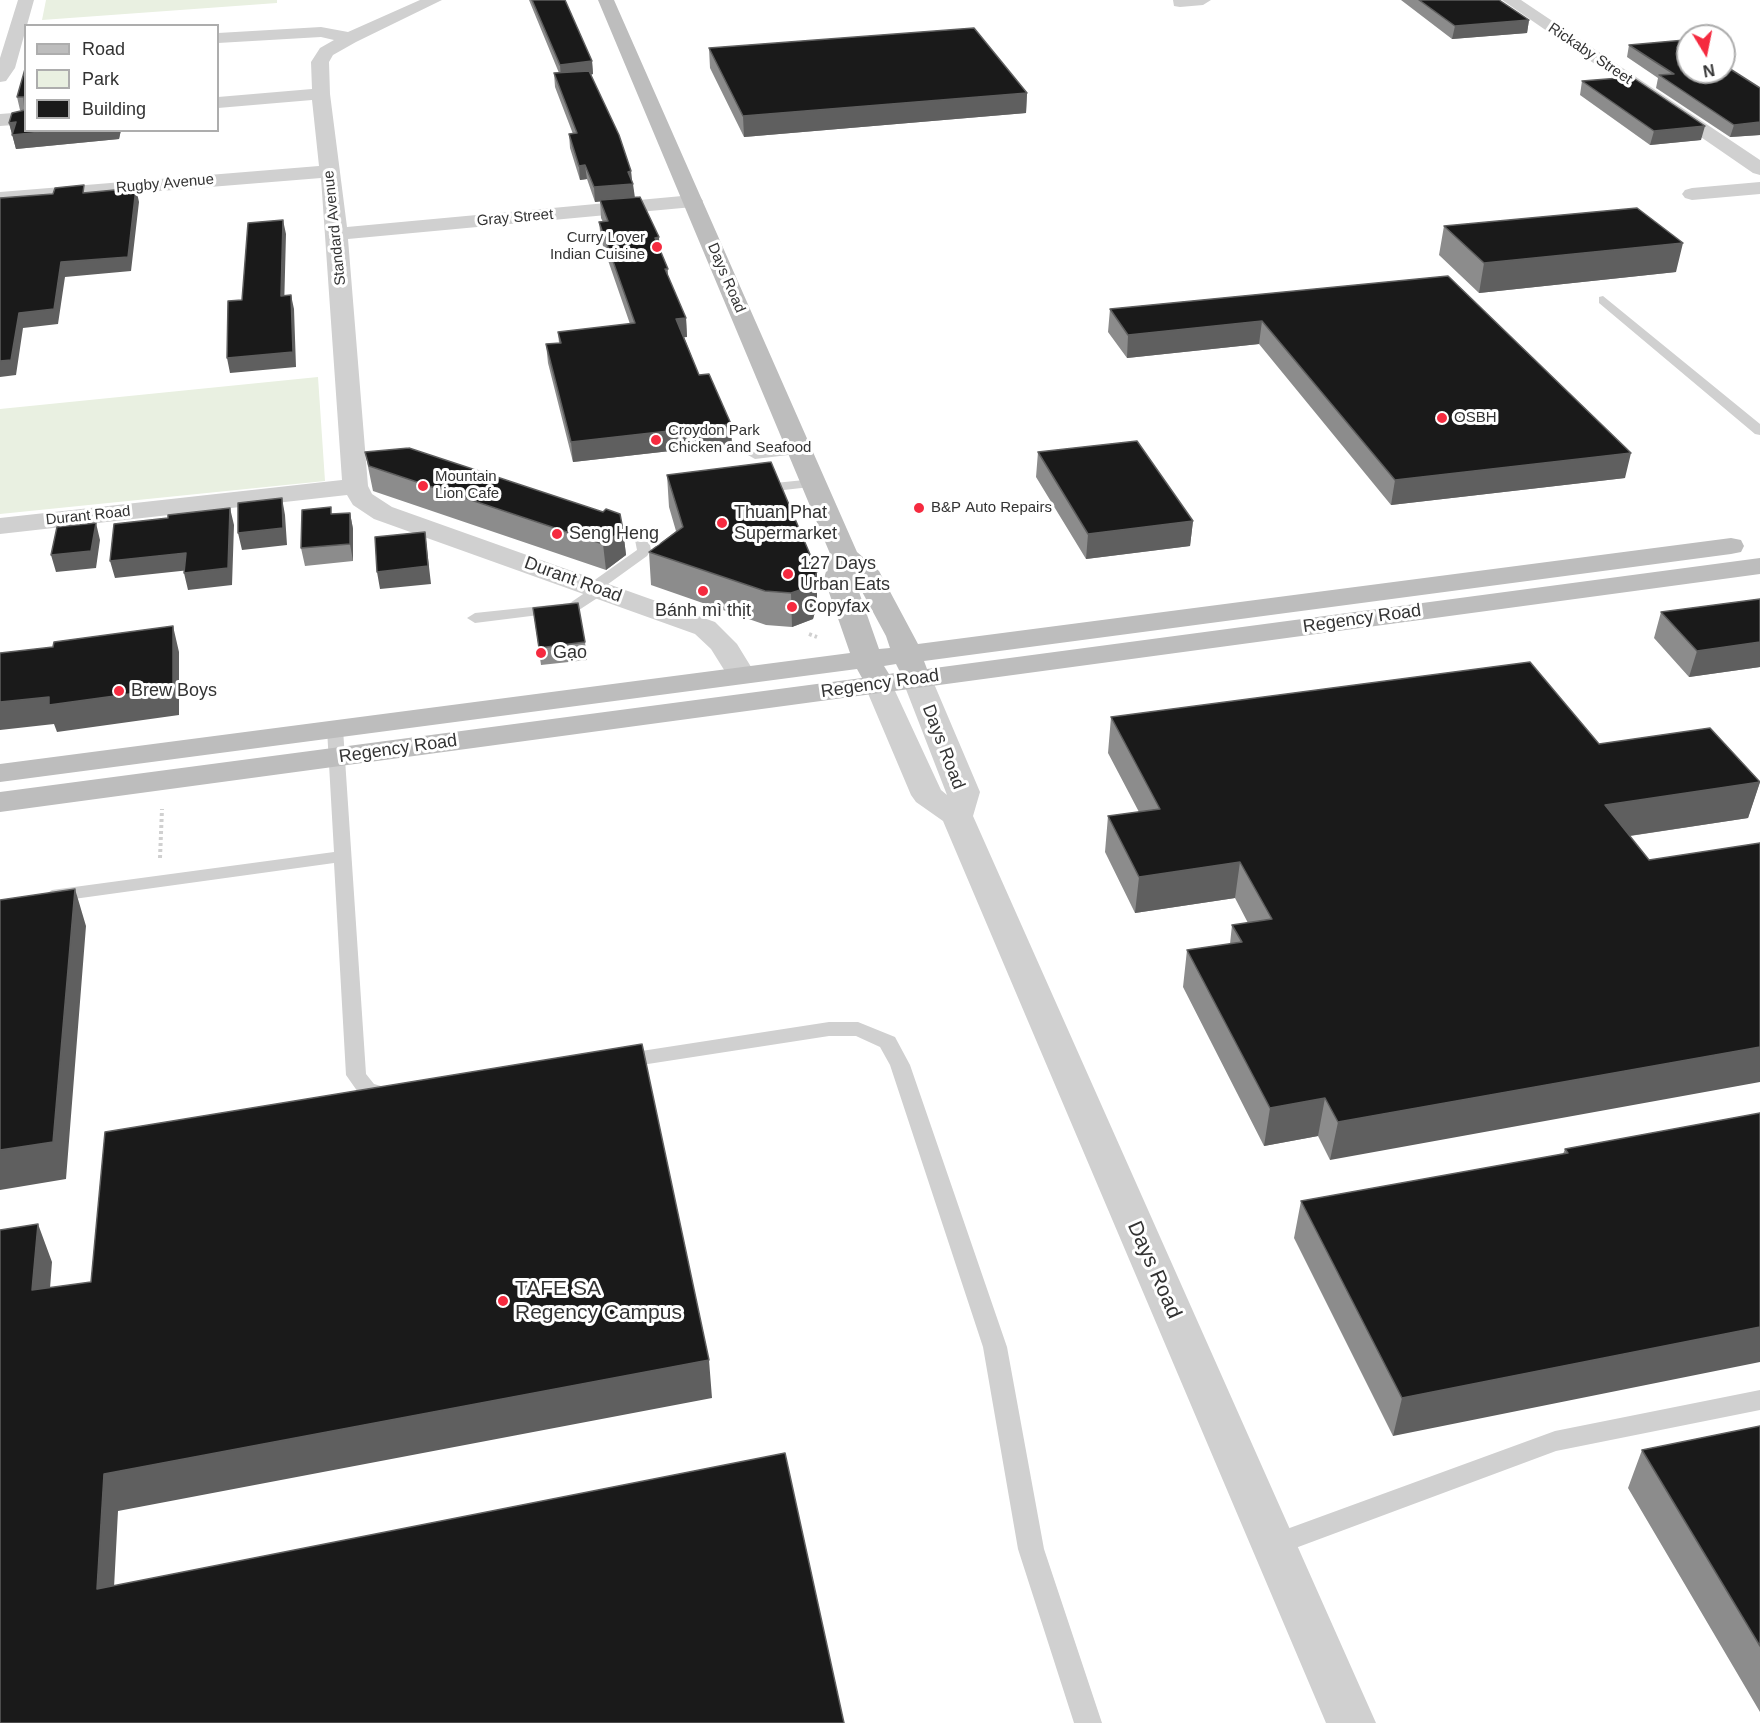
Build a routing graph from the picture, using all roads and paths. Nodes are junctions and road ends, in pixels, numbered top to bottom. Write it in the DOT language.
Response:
graph roads {
  1 [pos="26,0"];
  2 [pos="434,0"];
  3 [pos="606,0"];
  4 [pos="1203,0"];
  5 [pos="1510,0"];
  6 [pos="1180,2"];
  7 [pos="219,38"];
  8 [pos="350,38"];
  9 [pos="18,52"];
  10 [pos="0,77"];
  11 [pos="321,94"];
  12 [pos="219,102"];
  13 [pos="24,118"];
  14 [pos="0,120"];
  15 [pos="1760,169"];
  16 [pos="329,171"];
  17 [pos="1756,191"];
  18 [pos="1692,194"];
  19 [pos="0,198"];
  20 [pos="693,201"];
  21 [pos="337,234"];
  22 [pos="1603,300"];
  23 [pos="1760,431"];
  24 [pos="800,450"];
  25 [pos="755,455"];
  26 [pos="814,483"];
  27 [pos="356,486"];
  28 [pos="775,488"];
  29 [pos="0,526"];
  30 [pos="640,530"];
  31 [pos="1760,543"];
  32 [pos="845,556"];
  33 [pos="1760,566"];
  34 [pos="597,589"];
  35 [pos="850,609"];
  36 [pos="475,618"];
  37 [pos="809,634"];
  38 [pos="817,637"];
  39 [pos="911,666"];
  40 [pos="873,671"];
  41 [pos="752,673"];
  42 [pos="337,743"];
  43 [pos="0,773"];
  44 [pos="0,802"];
  45 [pos="162,806"];
  46 [pos="957,816"];
  47 [pos="344,855"];
  48 [pos="160,868"];
  49 [pos="36,898"];
  50 [pos="596,1066"];
  51 [pos="410,1095"];
  52 [pos="1760,1400"];
  53 [pos="1275,1545"];
  54 [pos="1088,1723"];
  55 [pos="1351,1723"];
  1 -- 9 [label="street"];
  2 -- 8 [label="street, Standard Avenue"];
  3 -- 20 [label="main road, Days Road"];
  4 -- 6 [label="street"];
  5 -- 15 [label="street, Rickaby Street"];
  7 -- 8 [label="street"];
  8 -- 11 [label="street, Standard Avenue"];
  9 -- 10 [label="street"];
  11 -- 12 [label="street"];
  11 -- 16 [label="street, Standard Avenue"];
  13 -- 14 [label="street"];
  16 -- 19 [label="street, Rugby Avenue"];
  16 -- 21 [label="street, Standard Avenue"];
  17 -- 18 [label="street"];
  20 -- 21 [label="street, Gray Street"];
  20 -- 24 [label="main road, Days Road"];
  21 -- 27 [label="street, Standard Avenue"];
  22 -- 23 [label="lane"];
  24 -- 25 [label="lane"];
  24 -- 26 [label="main road, Days Road"];
  26 -- 28 [label="lane"];
  26 -- 32 [label="main road, Days Road"];
  27 -- 29 [label="street, Durant Road"];
  27 -- 34 [label="street, Durant Road"];
  30 -- 34 [label="lane"];
  31 -- 39 [label="main road, Regency Road"];
  32 -- 35 [label="main road, Days Road"];
  32 -- 39 [label="main road, Days Road"];
  33 -- 39 [label="main road, Regency Road"];
  34 -- 36 [label="lane"];
  34 -- 41 [label="street, Durant Road"];
  35 -- 40 [label="main road, Days Road"];
  35 -- 41 [label="main road"];
  37 -- 38 [label="path"];
  39 -- 40 [label="main road, Regency Road"];
  39 -- 46 [label="street, Days Road"];
  40 -- 41 [label="main road, Regency Road"];
  40 -- 42 [label="main road, Regency Road"];
  40 -- 46 [label="street, Days Road"];
  41 -- 42 [label="main road, Regency Road"];
  42 -- 43 [label="main road, Regency Road"];
  42 -- 44 [label="main road, Regency Road"];
  42 -- 47 [label="lane"];
  45 -- 48 [label="path"];
  46 -- 53 [label="street, Days Road"];
  47 -- 49 [label="lane"];
  47 -- 51 [label="lane"];
  50 -- 54 [label="lane"];
  52 -- 53 [label="lane"];
  53 -- 55 [label="street, Days Road"];
}
